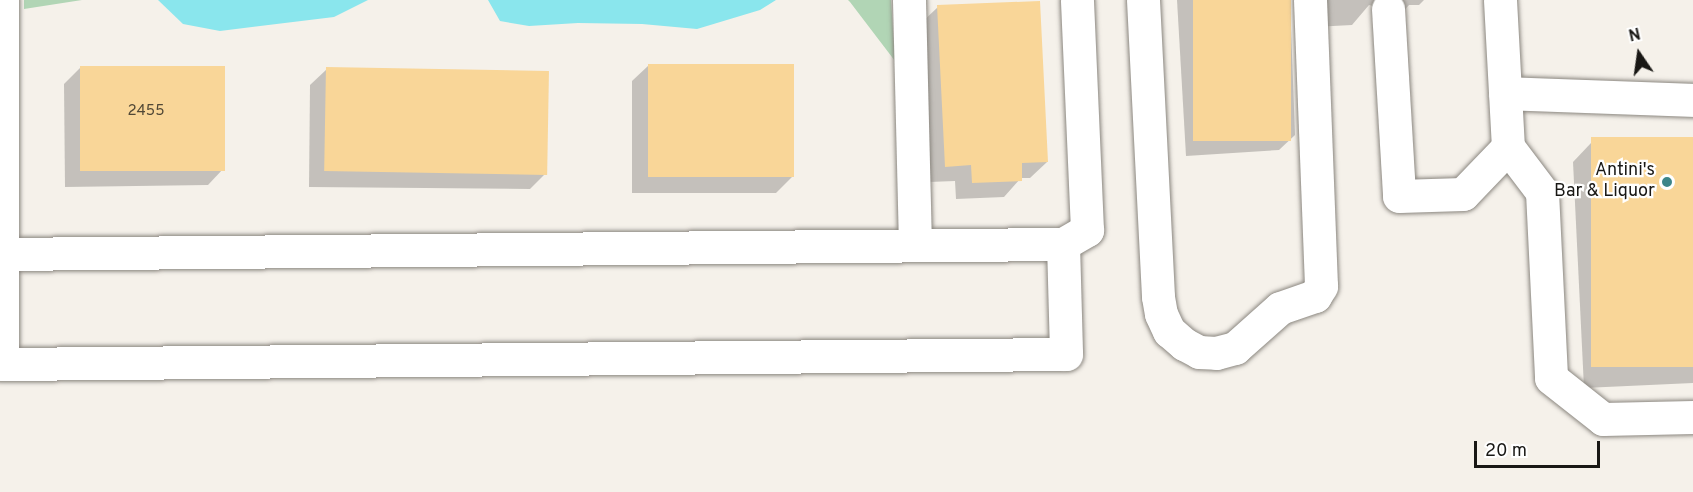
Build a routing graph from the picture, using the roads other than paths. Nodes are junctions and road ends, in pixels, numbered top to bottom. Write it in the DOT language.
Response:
graph roads {
  1 [pos="2,0"];
  2 [pos="909,0"];
  3 [pos="1077,0"];
  4 [pos="1143,0"];
  5 [pos="1310,0"];
  6 [pos="1500,0"];
  7 [pos="1388,9"];
  8 [pos="1505,93"];
  9 [pos="1693,100"];
  10 [pos="1508,147"];
  11 [pos="1063,244"];
  12 [pos="915,245"];
  13 [pos="1,254"];
  14 [pos="1,364"];
  15 [pos="1693,417"];
  1 -- 13 [label="lane"];
  2 -- 12 [label="lane"];
  3 -- 11 [label="lane"];
  4 -- 5 [label="lane"];
  6 -- 8 [label="lane"];
  7 -- 10 [label="lane"];
  8 -- 9 [label="lane"];
  8 -- 10 [label="lane"];
  10 -- 15 [label="lane"];
  11 -- 12 [label="lane"];
  11 -- 14 [label="lane"];
  12 -- 13 [label="lane"];
  13 -- 14 [label="lane"];
}
